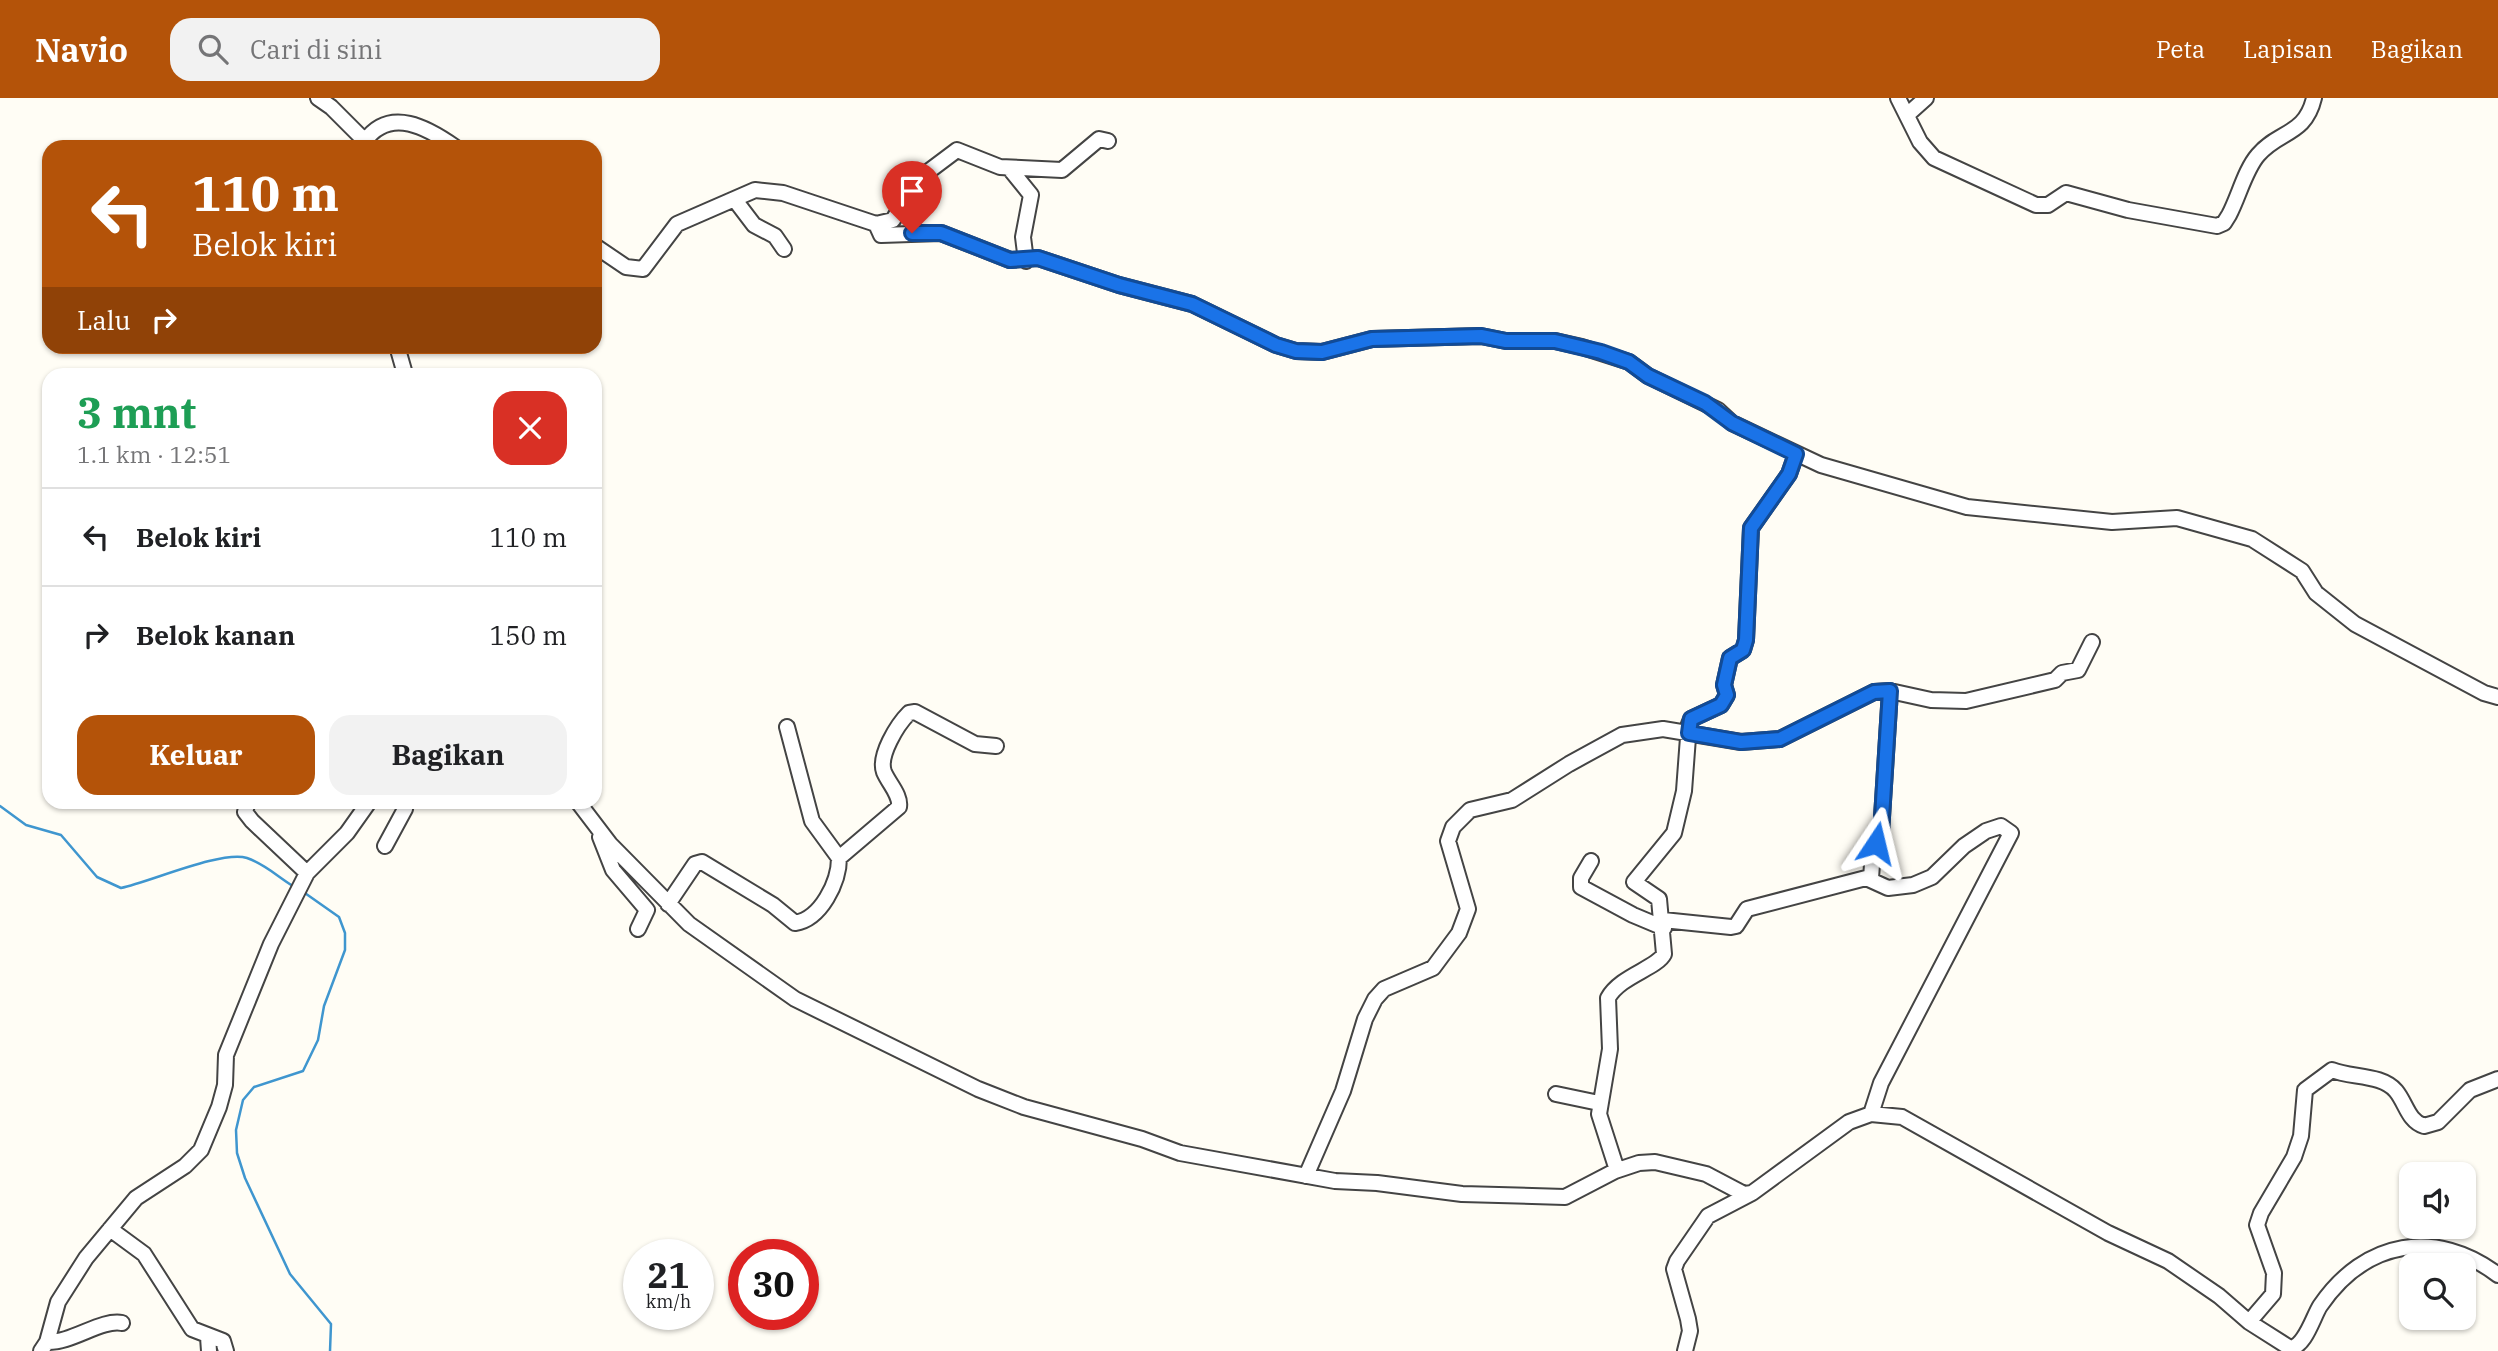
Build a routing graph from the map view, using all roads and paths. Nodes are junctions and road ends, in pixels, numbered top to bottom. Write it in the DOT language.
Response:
graph roads {
  1 [pos="318,98"];
  2 [pos="1898,98"];
  3 [pos="1926,98"];
  4 [pos="2314,98"];
  5 [pos="1907,115"];
  6 [pos="364,140"];
  7 [pos="370,140"];
  8 [pos="443,140"];
  9 [pos="1108,141"];
  10 [pos="1010,169"];
  11 [pos="735,200"];
  12 [pos="876,224"];
  13 [pos="784,249"];
  14 [pos="602,251"];
  15 [pos="1026,261"];
  16 [pos="1796,454"];
  17 [pos="2092,642"];
  18 [pos="1890,691"];
  19 [pos="2498,697"];
  20 [pos="787,727"];
  21 [pos="1689,733"];
  22 [pos="996,746"];
  23 [pos="247,809"];
  24 [pos="364,809"];
  25 [pos="405,809"];
  26 [pos="583,809"];
  27 [pos="599,829"];
  28 [pos="385,846"];
  29 [pos="839,858"];
  30 [pos="1591,861"];
  31 [pos="307,873"];
  32 [pos="1871,878"];
  33 [pos="668,904"];
  34 [pos="1664,924"];
  35 [pos="638,929"];
  36 [pos="2498,1079"];
  37 [pos="1556,1094"];
  38 [pos="1599,1103"];
  39 [pos="1871,1114"];
  40 [pos="1617,1170"];
  41 [pos="1306,1176"];
  42 [pos="1752,1193"];
  43 [pos="110,1229"];
  44 [pos="2498,1275"];
  45 [pos="2249,1322"];
  46 [pos="122,1323"];
  47 [pos="209,1344"];
  48 [pos="44,1347"];
  49 [pos="2295,1349"];
  50 [pos="226,1351"];
  51 [pos="1685,1351"];
  1 -- 6 [label="street"];
  2 -- 5 [label="street"];
  3 -- 5 [label="street"];
  4 -- 5 [label="street"];
  7 -- 8 [label="street"];
  9 -- 10 [label="street"];
  10 -- 12 [label="street"];
  10 -- 15 [label="street"];
  11 -- 12 [label="street"];
  11 -- 13 [label="street"];
  11 -- 14 [label="street"];
  12 -- 15 [label="street"];
  15 -- 16 [label="street"];
  16 -- 19 [label="street"];
  16 -- 21 [label="street"];
  17 -- 18 [label="street"];
  18 -- 21 [label="street"];
  18 -- 32 [label="street"];
  20 -- 29 [label="street"];
  21 -- 34 [label="street"];
  21 -- 41 [label="street"];
  22 -- 29 [label="street"];
  23 -- 31 [label="street"];
  24 -- 31 [label="street"];
  25 -- 28 [label="street"];
  26 -- 27 [label="street"];
  27 -- 33 [label="street"];
  27 -- 35 [label="street"];
  29 -- 33 [label="street"];
  30 -- 34 [label="street"];
  31 -- 43 [label="street"];
  32 -- 34 [label="street"];
  32 -- 39 [label="street"];
  33 -- 41 [label="street"];
  34 -- 38 [label="street"];
  36 -- 45 [label="street"];
  37 -- 38 [label="street"];
  38 -- 40 [label="street"];
  39 -- 42 [label="street"];
  39 -- 45 [label="street"];
  40 -- 41 [label="street"];
  40 -- 42 [label="street"];
  42 -- 51 [label="street"];
  43 -- 47 [label="street"];
  43 -- 48 [label="street"];
  44 -- 49 [label="street"];
  45 -- 49 [label="street"];
  46 -- 48 [label="street"];
  47 -- 50 [label="street"];
}
